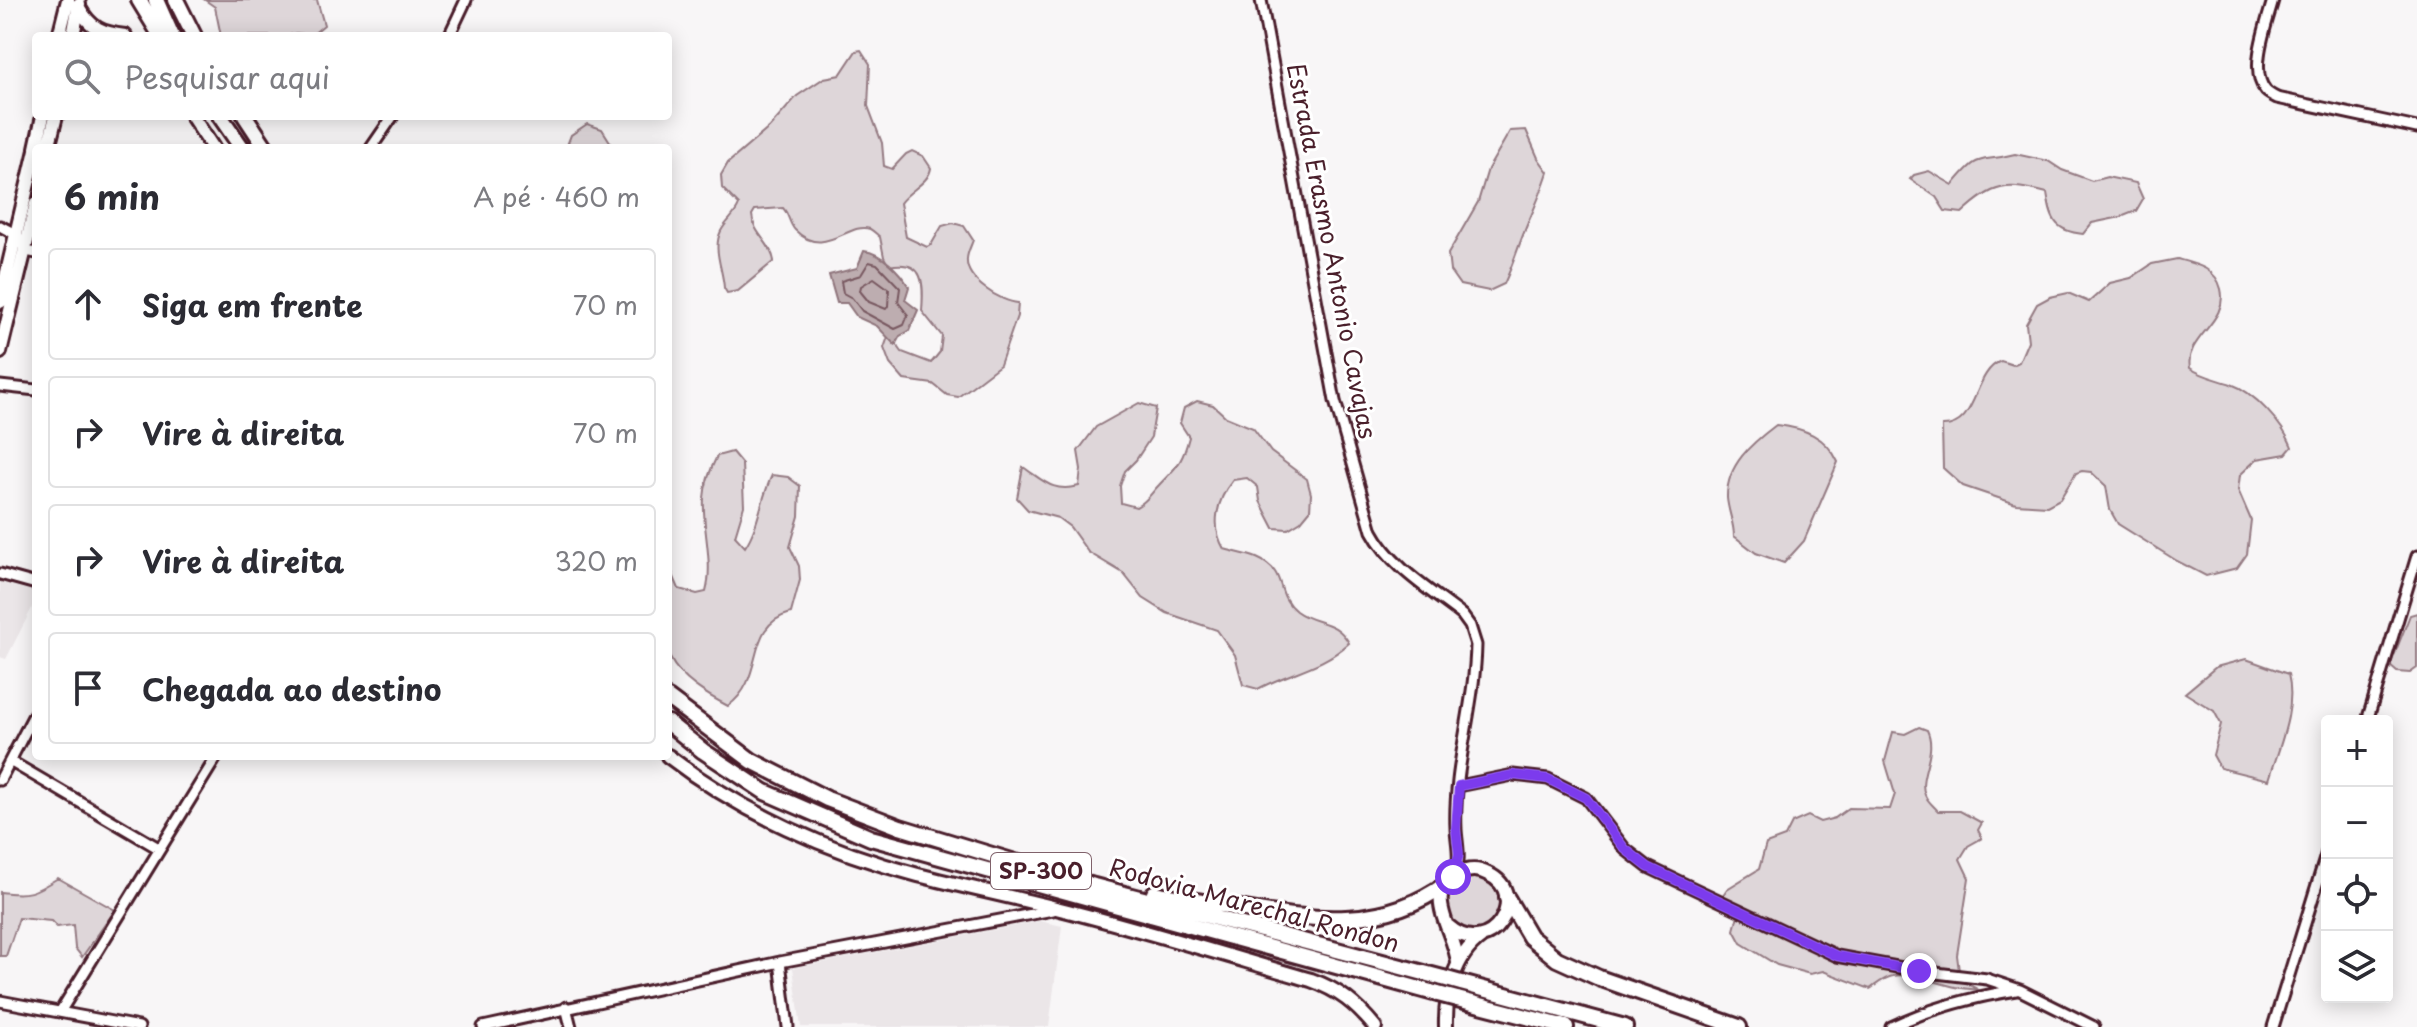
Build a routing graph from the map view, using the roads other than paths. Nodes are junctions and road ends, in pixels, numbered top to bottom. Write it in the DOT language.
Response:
graph roads {
  1 [pos="139,0"];
  2 [pos="156,0"];
  3 [pos="176,0"];
  4 [pos="466,0"];
  5 [pos="1261,0"];
  6 [pos="2273,0"];
  7 [pos="75,3"];
  8 [pos="61,32"];
  9 [pos="73,32"];
  10 [pos="103,32"];
  11 [pos="159,32"];
  12 [pos="170,32"];
  13 [pos="192,32"];
  14 [pos="451,32"];
  15 [pos="42,120"];
  16 [pos="55,120"];
  17 [pos="195,120"];
  18 [pos="223,120"];
  19 [pos="248,120"];
  20 [pos="390,120"];
  21 [pos="2417,128"];
  22 [pos="37,144"];
  23 [pos="49,144"];
  24 [pos="210,144"];
  25 [pos="239,144"];
  26 [pos="263,144"];
  27 [pos="374,144"];
  28 [pos="32,179"];
  29 [pos="0,226"];
  30 [pos="17,235"];
  31 [pos="31,252"];
  32 [pos="0,302"];
  33 [pos="3,324"];
  34 [pos="0,352"];
  35 [pos="0,386"];
  36 [pos="32,390"];
  37 [pos="2417,556"];
  38 [pos="0,574"];
  39 [pos="32,583"];
  40 [pos="672,701"];
  41 [pos="2369,715"];
  42 [pos="32,719"];
  43 [pos="672,726"];
  44 [pos="672,759"];
  45 [pos="215,760"];
  46 [pos="10,761"];
  47 [pos="0,780"];
  48 [pos="1459,786"];
  49 [pos="160,849"];
  50 [pos="1459,854"];
  51 [pos="2325,859"];
  52 [pos="1472,870"];
  53 [pos="1450,880"];
  54 [pos="1094,886"];
  55 [pos="1507,898"];
  56 [pos="1061,909"];
  57 [pos="1448,926"];
  58 [pos="1483,936"];
  59 [pos="780,962"];
  60 [pos="1458,963"];
  61 [pos="2020,990"];
  62 [pos="0,1001"];
  63 [pos="1452,1003"];
  64 [pos="566,1007"];
  65 [pos="60,1012"];
  66 [pos="1528,1017"];
  67 [pos="139,1027"];
  68 [pos="483,1027"];
  69 [pos="571,1027"];
  70 [pos="788,1027"];
  71 [pos="1375,1027"];
  72 [pos="1433,1027"];
  73 [pos="1446,1027"];
  74 [pos="1542,1027"];
  75 [pos="1566,1027"];
  76 [pos="1625,1027"];
  77 [pos="1739,1027"];
  78 [pos="1891,1027"];
  79 [pos="2094,1027"];
  80 [pos="2273,1027"];
  1 -- 11 [label="highway"];
  2 -- 12 [label="highway"];
  3 -- 13 [label="highway"];
  4 -- 14 [label="street"];
  5 -- 48 [label="street, Estrada Erasmo Antonio Cavajas"];
  6 -- 21 [label="street"];
  7 -- 8 [label="main road"];
  7 -- 9 [label="main road"];
  7 -- 10 [label="main road"];
  15 -- 22 [label="main road"];
  16 -- 23 [label="main road"];
  17 -- 24 [label="main road"];
  18 -- 25 [label="highway"];
  19 -- 26 [label="highway"];
  20 -- 27 [label="street"];
  28 -- 30 [label="main road"];
  29 -- 30 [label="street"];
  30 -- 31 [label="street"];
  30 -- 32 [label="main road"];
  31 -- 33 [label="main road"];
  33 -- 34 [label="main road"];
  35 -- 36 [label="street"];
  37 -- 41 [label="street"];
  38 -- 39 [label="street"];
  40 -- 54 [label="highway, Rodovia Marechal Rondon / SP-300"];
  42 -- 46 [label="street"];
  43 -- 63 [label="highway, Rodovia Marechal Rondon / SP-300, bridge"];
  44 -- 56 [label="main road"];
  45 -- 49 [label="street"];
  46 -- 47 [label="street"];
  46 -- 49 [label="street"];
  48 -- 50 [label="street, Estrada Erasmo Antonio Cavajas"];
  48 -- 61 [label="street"];
  49 -- 65 [label="street"];
  50 -- 52 [label="street"];
  50 -- 53 [label="street, Estrada Erasmo Antonio Cavajas"];
  51 -- 80 [label="street"];
  52 -- 53 [label="main road"];
  52 -- 55 [label="main road"];
  53 -- 54 [label="highway"];
  53 -- 57 [label="main road"];
  54 -- 76 [label="highway, Rodovia Marechal Rondon / SP-300, bridge"];
  55 -- 58 [label="main road"];
  55 -- 77 [label="highway"];
  56 -- 59 [label="street"];
  56 -- 71 [label="main road"];
  57 -- 58 [label="main road"];
  57 -- 60 [label="main road"];
  58 -- 60 [label="main road"];
  59 -- 64 [label="street"];
  59 -- 70 [label="street"];
  60 -- 63 [label="main road"];
  61 -- 78 [label="street"];
  61 -- 79 [label="street"];
  62 -- 65 [label="street"];
  63 -- 66 [label="highway, Rodovia Marechal Rondon / SP-300"];
  63 -- 72 [label="main road"];
  63 -- 73 [label="main road"];
  64 -- 68 [label="street"];
  64 -- 69 [label="street"];
  65 -- 67 [label="street"];
  66 -- 74 [label="highway"];
  66 -- 75 [label="highway, Rodovia Marechal Rondon / SP-300"];
}
